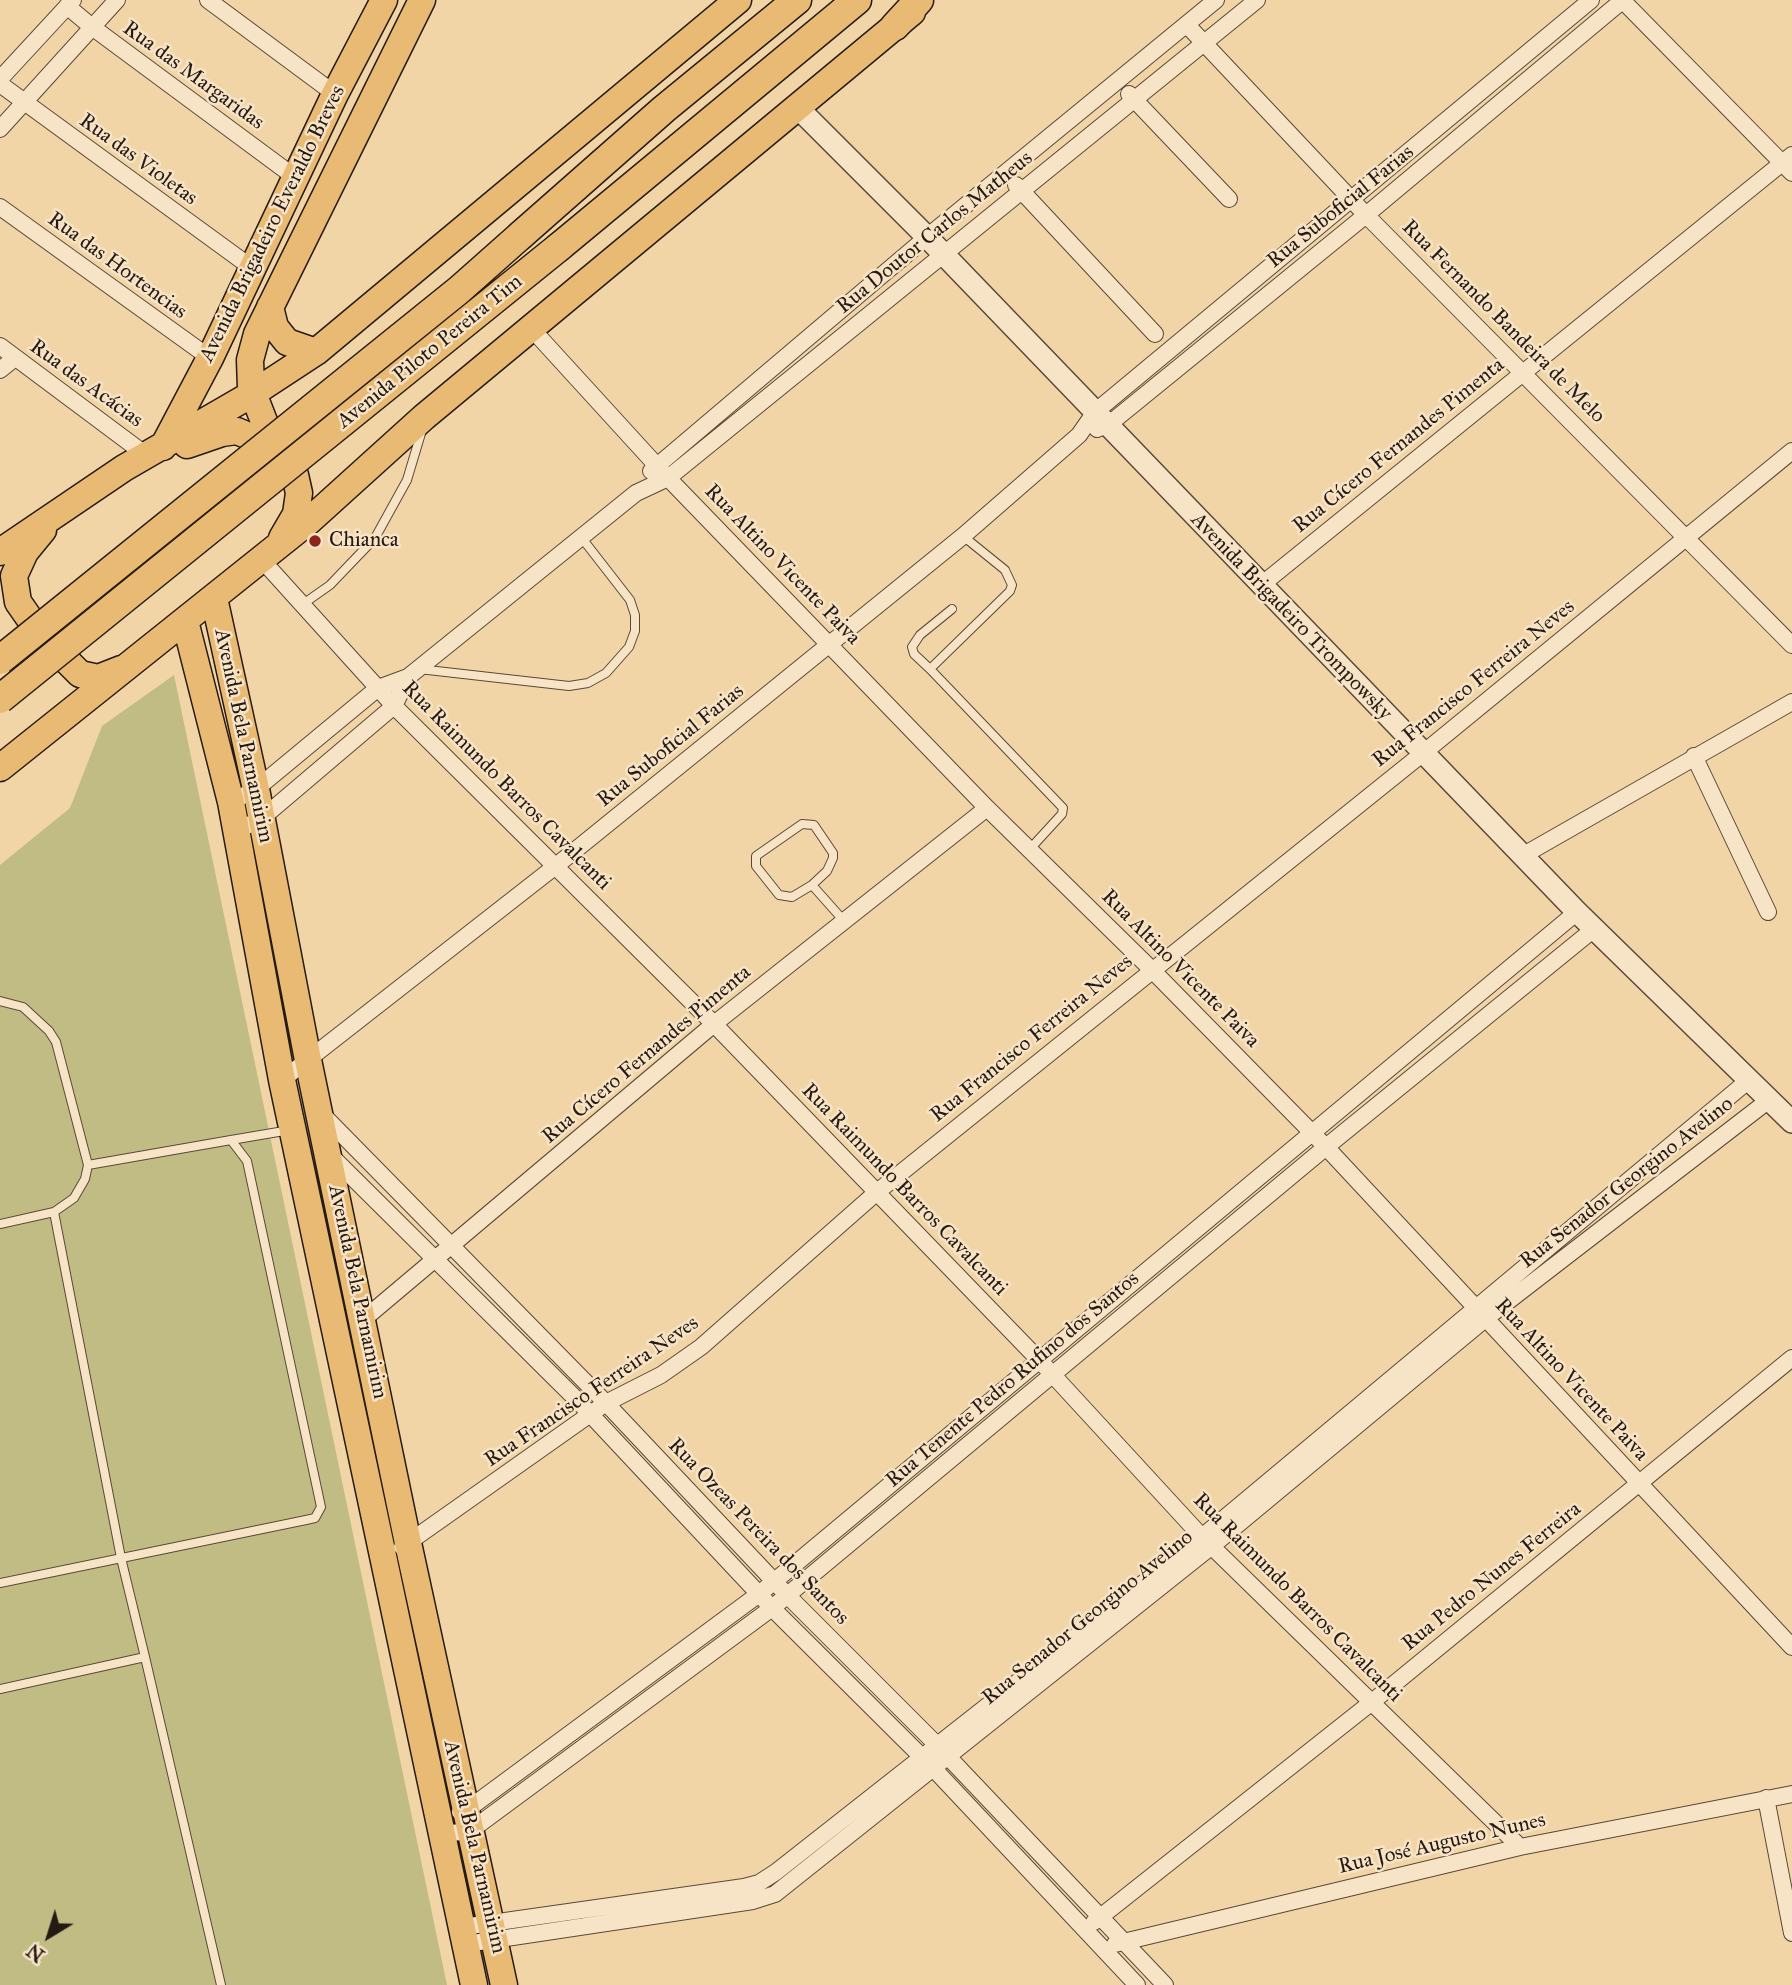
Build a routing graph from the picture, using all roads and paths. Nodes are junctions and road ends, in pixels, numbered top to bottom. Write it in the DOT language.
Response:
graph roads {
  1 [pos="117,0"];
  2 [pos="208,0"];
  3 [pos="384,0"];
  4 [pos="422,0"];
  5 [pos="738,0"];
  6 [pos="786,0"];
  7 [pos="797,0"];
  8 [pos="856,0"];
  9 [pos="919,0"];
  10 [pos="927,0"];
  11 [pos="1216,0"];
  12 [pos="1257,0"];
  13 [pos="1591,0"];
  14 [pos="1622,0"];
  15 [pos="70,3"];
  16 [pos="768,23"];
  17 [pos="1187,25"];
  18 [pos="894,26"];
  19 [pos="92,27"];
  20 [pos="1205,43"];
  21 [pos="1118,81"];
  22 [pos="0,82"];
  23 [pos="335,94"];
  24 [pos="1134,100"];
  25 [pos="23,104"];
  26 [pos="796,106"];
  27 [pos="0,129"];
  28 [pos="1789,164"];
  29 [pos="1005,173"];
  30 [pos="296,178"];
  31 [pos="1021,190"];
  32 [pos="1229,198"];
  33 [pos="1351,199"];
  34 [pos="0,207"];
  35 [pos="1366,215"];
  36 [pos="927,237"];
  37 [pos="942,253"];
  38 [pos="252,268"];
  39 [pos="270,307"];
  40 [pos="531,328"];
  41 [pos="1155,334"];
  42 [pos="0,346"];
  43 [pos="316,352"];
  44 [pos="15,358"];
  45 [pos="210,358"];
  46 [pos="0,369"];
  47 [pos="1524,372"];
  48 [pos="253,394"];
  49 [pos="424,417"];
  50 [pos="1101,419"];
  51 [pos="274,447"];
  52 [pos="154,451"];
  53 [pos="1792,451"];
  54 [pos="656,464"];
  55 [pos="668,478"];
  56 [pos="636,493"];
  57 [pos="59,510"];
  58 [pos="962,536"];
  59 [pos="1688,536"];
  60 [pos="581,537"];
  61 [pos="0,551"];
  62 [pos="269,553"];
  63 [pos="1260,586"];
  64 [pos="214,598"];
  65 [pos="303,604"];
  66 [pos="952,609"];
  67 [pos="185,621"];
  68 [pos="830,644"];
  69 [pos="1792,645"];
  70 [pos="0,660"];
  71 [pos="132,664"];
  72 [pos="930,669"];
  73 [pos="412,673"];
  74 [pos="378,688"];
  75 [pos="0,699"];
  76 [pos="1792,702"];
  77 [pos="394,706"];
  78 [pos="1422,754"];
  79 [pos="1694,756"];
  80 [pos="0,768"];
  81 [pos="257,789"];
  82 [pos="231,802"];
  83 [pos="987,808"];
  84 [pos="261,819"];
  85 [pos="236,831"];
  86 [pos="1029,849"];
  87 [pos="1522,856"];
  88 [pos="558,865"];
  89 [pos="812,885"];
  90 [pos="1577,912"];
  91 [pos="1768,912"];
  92 [pos="844,921"];
  93 [pos="1594,929"];
  94 [pos="1151,969"];
  95 [pos="0,1001"];
  96 [pos="715,1024"];
  97 [pos="308,1060"];
  98 [pos="282,1080"];
  99 [pos="1749,1080"];
  100 [pos="319,1111"];
  101 [pos="1784,1112"];
  102 [pos="293,1130"];
  103 [pos="1314,1135"];
  104 [pos="231,1140"];
  105 [pos="1326,1147"];
  106 [pos="329,1154"];
  107 [pos="88,1165"];
  108 [pos="877,1192"];
  109 [pos="54,1212"];
  110 [pos="0,1224"];
  111 [pos="450,1247"];
  112 [pos="434,1260"];
  113 [pos="1480,1313"];
  114 [pos="363,1320"];
  115 [pos="338,1340"];
  116 [pos="1792,1358"];
  117 [pos="1046,1368"];
  118 [pos="606,1403"];
  119 [pos="590,1414"];
  120 [pos="1640,1483"];
  121 [pos="1207,1541"];
  122 [pos="408,1543"];
  123 [pos="121,1558"];
  124 [pos="383,1561"];
  125 [pos="774,1581"];
  126 [pos="0,1583"];
  127 [pos="759,1594"];
  128 [pos="787,1595"];
  129 [pos="772,1608"];
  130 [pos="1792,1647"];
  131 [pos="145,1657"];
  132 [pos="0,1689"];
  133 [pos="1372,1702"];
  134 [pos="936,1744"];
  135 [pos="921,1756"];
  136 [pos="948,1756"];
  137 [pos="933,1768"];
  138 [pos="1792,1794"];
  139 [pos="1766,1798"];
  140 [pos="454,1823"];
  141 [pos="1016,1827"];
  142 [pos="1000,1840"];
  143 [pos="1520,1847"];
  144 [pos="1101,1917"];
  145 [pos="1085,1928"];
  146 [pos="493,1931"];
  147 [pos="1792,1933"];
  148 [pos="465,1936"];
  149 [pos="1122,1941"];
  150 [pos="1104,1949"];
  151 [pos="221,1985"];
  152 [pos="474,1985"];
  153 [pos="505,1985"];
  154 [pos="1138,1985"];
  155 [pos="1165,1985"];
  1 -- 19 [label="street"];
  2 -- 23 [label="street"];
  3 -- 23 [label="main road, Avenida Brigadeiro Everaldo Breves"];
  4 -- 39 [label="main road, Avenida Brigadeiro Everaldo Breves"];
  5 -- 43 [label="main road"];
  6 -- 16 [label="highway"];
  7 -- 16 [label="highway, Avenida Piloto Pereira Tim"];
  8 -- 75 [label="highway, Avenida Piloto Pereira Tim, bridge"];
  9 -- 18 [label="highway"];
  10 -- 18 [label="main road"];
  11 -- 17 [label="street, Rua Doutor Carlos Matheus"];
  12 -- 20 [label="street, Rua Doutor Carlos Matheus"];
  13 -- 33 [label="street, Rua Suboficial Farias"];
  14 -- 28 [label="street"];
  14 -- 35 [label="street, Rua Suboficial Farias"];
  15 -- 19 [label="street, Rua das Margaridas"];
  15 -- 22 [label="street"];
  16 -- 70 [label="highway, Avenida Piloto Pereira Tim, bridge"];
  17 -- 20 [label="street, Rua Fernando Bandeira de Melo"];
  17 -- 21 [label="street, Rua Doutor Carlos Matheus"];
  18 -- 26 [label="main road"];
  19 -- 25 [label="street"];
  19 -- 30 [label="street, Rua das Margaridas"];
  20 -- 24 [label="street, Rua Doutor Carlos Matheus"];
  20 -- 33 [label="street, Rua Fernando Bandeira de Melo"];
  21 -- 24 [label="street"];
  21 -- 29 [label="street, Rua Doutor Carlos Matheus"];
  22 -- 25 [label="street, Rua das Violetas"];
  23 -- 30 [label="main road, Avenida Brigadeiro Everaldo Breves"];
  24 -- 31 [label="street, Rua Doutor Carlos Matheus"];
  24 -- 32 [label="street"];
  25 -- 27 [label="street"];
  25 -- 38 [label="street, Rua das Violetas"];
  26 -- 36 [label="street, Avenida Brigadeiro Trompowsky"];
  26 -- 40 [label="main road"];
  28 -- 47 [label="street, Rua Cícero Fernandes Pimenta"];
  29 -- 31 [label="street"];
  29 -- 36 [label="street, Rua Doutor Carlos Matheus"];
  30 -- 38 [label="main road, Avenida Brigadeiro Everaldo Breves"];
  31 -- 37 [label="street, Rua Doutor Carlos Matheus"];
  31 -- 41 [label="street"];
  33 -- 35 [label="street, Rua Fernando Bandeira de Melo"];
  33 -- 50 [label="street, Rua Suboficial Farias"];
  34 -- 45 [label="street, Rua das Hortencias"];
  35 -- 47 [label="street, Rua Fernando Bandeira de Melo"];
  35 -- 50 [label="street, Rua Suboficial Farias"];
  36 -- 37 [label="street, Avenida Brigadeiro Trompowsky"];
  36 -- 54 [label="street, Rua Doutor Carlos Matheus"];
  37 -- 50 [label="street, Avenida Brigadeiro Trompowsky"];
  37 -- 55 [label="street, Rua Doutor Carlos Matheus"];
  38 -- 45 [label="main road, Avenida Brigadeiro Everaldo Breves"];
  39 -- 43 [label="main road"];
  39 -- 48 [label="main road, Avenida Brigadeiro Everaldo Breves"];
  40 -- 49 [label="main road"];
  40 -- 54 [label="street, Rua Altino Vicente Paiva"];
  42 -- 44 [label="street, Rua das Acácias"];
  43 -- 48 [label="main road"];
  44 -- 46 [label="street"];
  44 -- 52 [label="street, Rua das Acácias"];
  45 -- 52 [label="main road, Avenida Brigadeiro Everaldo Breves"];
  47 -- 59 [label="street, Rua Fernando Bandeira de Melo"];
  47 -- 63 [label="street, Rua Cícero Fernandes Pimenta"];
  48 -- 51 [label="main road, Avenida Brigadeiro Everaldo Breves"];
  48 -- 52 [label="main road"];
  49 -- 62 [label="main road"];
  49 -- 65 [label="lane"];
  50 -- 58 [label="street, Rua Suboficial Farias"];
  50 -- 63 [label="street, Avenida Brigadeiro Trompowsky"];
  51 -- 52 [label="main road"];
  51 -- 62 [label="main road, Avenida Brigadeiro Everaldo Breves"];
  52 -- 57 [label="main road"];
  53 -- 59 [label="street, Rua Francisco Ferreira Neves"];
  54 -- 55 [label="street, Rua Altino Vicente Paiva"];
  54 -- 56 [label="street, Rua Doutor Carlos Matheus"];
  55 -- 56 [label="street, Rua Doutor Carlos Matheus"];
  55 -- 68 [label="street, Rua Altino Vicente Paiva"];
  56 -- 60 [label="street, Rua Doutor Carlos Matheus"];
  57 -- 61 [label="main road"];
  57 -- 71 [label="main road"];
  58 -- 68 [label="street, Rua Suboficial Farias"];
  58 -- 72 [label="lane"];
  59 -- 69 [label="street, Rua Fernando Bandeira de Melo"];
  59 -- 78 [label="street, Rua Francisco Ferreira Neves"];
  60 -- 73 [label="street, Rua Doutor Carlos Matheus"];
  60 -- 73 [label="lane"];
  62 -- 64 [label="main road"];
  62 -- 65 [label="street, Rua Raimundo Barros Cavalcanti"];
  63 -- 78 [label="street, Avenida Brigadeiro Trompowsky"];
  64 -- 67 [label="main road"];
  64 -- 81 [label="main road, Avenida Bela Parnamirim"];
  65 -- 74 [label="street, Rua Raimundo Barros Cavalcanti"];
  66 -- 72 [label="lane"];
  67 -- 71 [label="main road"];
  67 -- 82 [label="main road, Avenida Bela Parnamirim"];
  68 -- 83 [label="street, Rua Altino Vicente Paiva"];
  68 -- 88 [label="street, Rua Suboficial Farias"];
  71 -- 80 [label="main road"];
  72 -- 86 [label="lane"];
  73 -- 74 [label="street, Rua Doutor Carlos Matheus"];
  73 -- 77 [label="street, Rua Doutor Carlos Matheus"];
  74 -- 77 [label="street, Rua Raimundo Barros Cavalcanti"];
  74 -- 81 [label="street, Rua Doutor Carlos Matheus"];
  76 -- 79 [label="street"];
  77 -- 84 [label="street, Rua Doutor Carlos Matheus"];
  77 -- 88 [label="street, Rua Raimundo Barros Cavalcanti"];
  78 -- 87 [label="street, Avenida Brigadeiro Trompowsky"];
  78 -- 94 [label="street, Rua Francisco Ferreira Neves"];
  79 -- 87 [label="street"];
  79 -- 91 [label="street"];
  81 -- 82 [label="street, Rua Doutor Carlos Matheus"];
  81 -- 84 [label="main road, Avenida Bela Parnamirim"];
  82 -- 85 [label="main road, Avenida Bela Parnamirim"];
  83 -- 86 [label="street, Rua Altino Vicente Paiva"];
  83 -- 92 [label="street, Rua Cícero Fernandes Pimenta"];
  84 -- 85 [label="street, Rua Doutor Carlos Matheus"];
  84 -- 97 [label="main road, Avenida Bela Parnamirim"];
  85 -- 98 [label="main road, Avenida Bela Parnamirim"];
  86 -- 94 [label="street, Rua Altino Vicente Paiva"];
  87 -- 90 [label="street, Avenida Brigadeiro Trompowsky"];
  88 -- 96 [label="street, Rua Raimundo Barros Cavalcanti"];
  88 -- 97 [label="street, Rua Suboficial Farias"];
  89 -- 89 [label="lane"];
  89 -- 92 [label="lane"];
  90 -- 93 [label="street, Avenida Brigadeiro Trompowsky"];
  90 -- 103 [label="street, Rua Tenente Pedro Rufino dos Santos"];
  92 -- 96 [label="street, Rua Cícero Fernandes Pimenta"];
  93 -- 99 [label="street, Avenida Brigadeiro Trompowsky"];
  93 -- 105 [label="street, Rua Tenente Pedro Rufino dos Santos"];
  94 -- 103 [label="street, Rua Altino Vicente Paiva"];
  94 -- 108 [label="street, Rua Francisco Ferreira Neves"];
  95 -- 107 [label="lane"];
  96 -- 108 [label="street, Rua Raimundo Barros Cavalcanti"];
  96 -- 111 [label="street, Rua Cícero Fernandes Pimenta"];
  97 -- 98 [label="street, Rua Suboficial Farias"];
  97 -- 100 [label="main road, Avenida Bela Parnamirim"];
  98 -- 102 [label="main road, Avenida Bela Parnamirim"];
  99 -- 101 [label="street, Avenida Brigadeiro Trompowsky"];
  99 -- 113 [label="street, Rua Senador Georgino Avelino"];
  100 -- 106 [label="main road, Avenida Bela Parnamirim"];
  100 -- 111 [label="street, Rua Ozeas Pereira dos Santos"];
  101 -- 113 [label="street, Rua Senador Georgino Avelino"];
  102 -- 104 [label="lane"];
  102 -- 115 [label="main road, Avenida Bela Parnamirim"];
  103 -- 105 [label="street, Rua Altino Vicente Paiva"];
  103 -- 117 [label="street, Rua Tenente Pedro Rufino dos Santos"];
  104 -- 107 [label="lane"];
  104 -- 123 [label="lane"];
  105 -- 113 [label="street, Rua Altino Vicente Paiva"];
  105 -- 117 [label="street, Rua Tenente Pedro Rufino dos Santos"];
  106 -- 112 [label="street, Rua Ozeas Pereira dos Santos"];
  106 -- 114 [label="main road, Avenida Bela Parnamirim"];
  107 -- 109 [label="lane"];
  108 -- 117 [label="street, Rua Raimundo Barros Cavalcanti"];
  108 -- 118 [label="street, Rua Francisco Ferreira Neves"];
  109 -- 110 [label="lane"];
  109 -- 123 [label="lane"];
  111 -- 112 [label="street, Rua Cícero Fernandes Pimenta"];
  111 -- 118 [label="street, Rua Ozeas Pereira dos Santos"];
  112 -- 114 [label="street, Rua Cícero Fernandes Pimenta"];
  112 -- 119 [label="street, Rua Ozeas Pereira dos Santos"];
  113 -- 120 [label="street, Rua Altino Vicente Paiva"];
  113 -- 121 [label="street, Rua Senador Georgino Avelino"];
  114 -- 115 [label="street, Rua Cícero Fernandes Pimenta"];
  114 -- 122 [label="main road, Avenida Bela Parnamirim"];
  115 -- 124 [label="main road, Avenida Bela Parnamirim"];
  116 -- 120 [label="street, Rua Pedro Nunes Ferreira"];
  117 -- 121 [label="street, Rua Raimundo Barros Cavalcanti"];
  117 -- 125 [label="street, Rua Tenente Pedro Rufino dos Santos"];
  117 -- 128 [label="street, Rua Tenente Pedro Rufino dos Santos"];
  118 -- 119 [label="street, Rua Francisco Ferreira Neves"];
  118 -- 125 [label="street, Rua Ozeas Pereira dos Santos"];
  119 -- 122 [label="street, Rua Francisco Ferreira Neves"];
  119 -- 127 [label="street, Rua Ozeas Pereira dos Santos"];
  120 -- 130 [label="street, Rua Altino Vicente Paiva"];
  120 -- 133 [label="street, Rua Pedro Nunes Ferreira"];
  121 -- 133 [label="street, Rua Raimundo Barros Cavalcanti"];
  121 -- 134 [label="street, Rua Senador Georgino Avelino"];
  121 -- 136 [label="street, Rua Senador Georgino Avelino"];
  122 -- 124 [label="street, Rua Francisco Ferreira Neves"];
  122 -- 140 [label="main road, Avenida Bela Parnamirim"];
  123 -- 126 [label="lane"];
  123 -- 131 [label="lane"];
  124 -- 140 [label="main road, Avenida Bela Parnamirim"];
  125 -- 127 [label="street, Rua Tenente Pedro Rufino dos Santos"];
  125 -- 128 [label="street, Rua Ozeas Pereira dos Santos"];
  127 -- 129 [label="street, Rua Ozeas Pereira dos Santos"];
  127 -- 140 [label="street, Rua Tenente Pedro Rufino dos Santos"];
  128 -- 129 [label="street, Rua Tenente Pedro Rufino dos Santos"];
  128 -- 134 [label="street, Rua Ozeas Pereira dos Santos"];
  129 -- 135 [label="street, Rua Ozeas Pereira dos Santos"];
  129 -- 140 [label="street, Rua Tenente Pedro Rufino dos Santos"];
  131 -- 132 [label="lane"];
  131 -- 151 [label="lane"];
  133 -- 143 [label="street, Rua Raimundo Barros Cavalcanti"];
  133 -- 144 [label="street, Rua Pedro Nunes Ferreira"];
  134 -- 135 [label="street, Rua Senador Georgino Avelino"];
  134 -- 136 [label="street, Rua Ozeas Pereira dos Santos"];
  135 -- 137 [label="street, Rua Ozeas Pereira dos Santos"];
  135 -- 146 [label="street, Rua Senador Georgino Avelino"];
  136 -- 137 [label="street, Rua Senador Georgino Avelino"];
  136 -- 141 [label="street, Rua Ozeas Pereira dos Santos"];
  137 -- 142 [label="street, Rua Ozeas Pereira dos Santos"];
  137 -- 146 [label="street, Rua Senador Georgino Avelino"];
  138 -- 139 [label="street, Rua José Augusto Nunes"];
  139 -- 143 [label="street, Rua José Augusto Nunes"];
  139 -- 147 [label="street"];
  140 -- 146 [label="main road, Avenida Bela Parnamirim"];
  140 -- 148 [label="main road, Avenida Bela Parnamirim"];
  141 -- 142 [label="street"];
  141 -- 144 [label="street, Rua Ozeas Pereira dos Santos"];
  142 -- 145 [label="street, Rua Ozeas Pereira dos Santos"];
  143 -- 149 [label="street, Rua José Augusto Nunes"];
  144 -- 145 [label="street, Rua Pedro Nunes Ferreira"];
  144 -- 149 [label="street, Rua Ozeas Pereira dos Santos"];
  145 -- 150 [label="street, Rua Ozeas Pereira dos Santos"];
  146 -- 148 [label="street, Rua Senador Georgino Avelino"];
  146 -- 153 [label="main road, Avenida Bela Parnamirim"];
  148 -- 152 [label="main road, Avenida Bela Parnamirim"];
  149 -- 150 [label="street, Rua José Augusto Nunes"];
  149 -- 155 [label="street, Rua Ozeas Pereira dos Santos"];
  150 -- 154 [label="street, Rua Ozeas Pereira dos Santos"];
}
